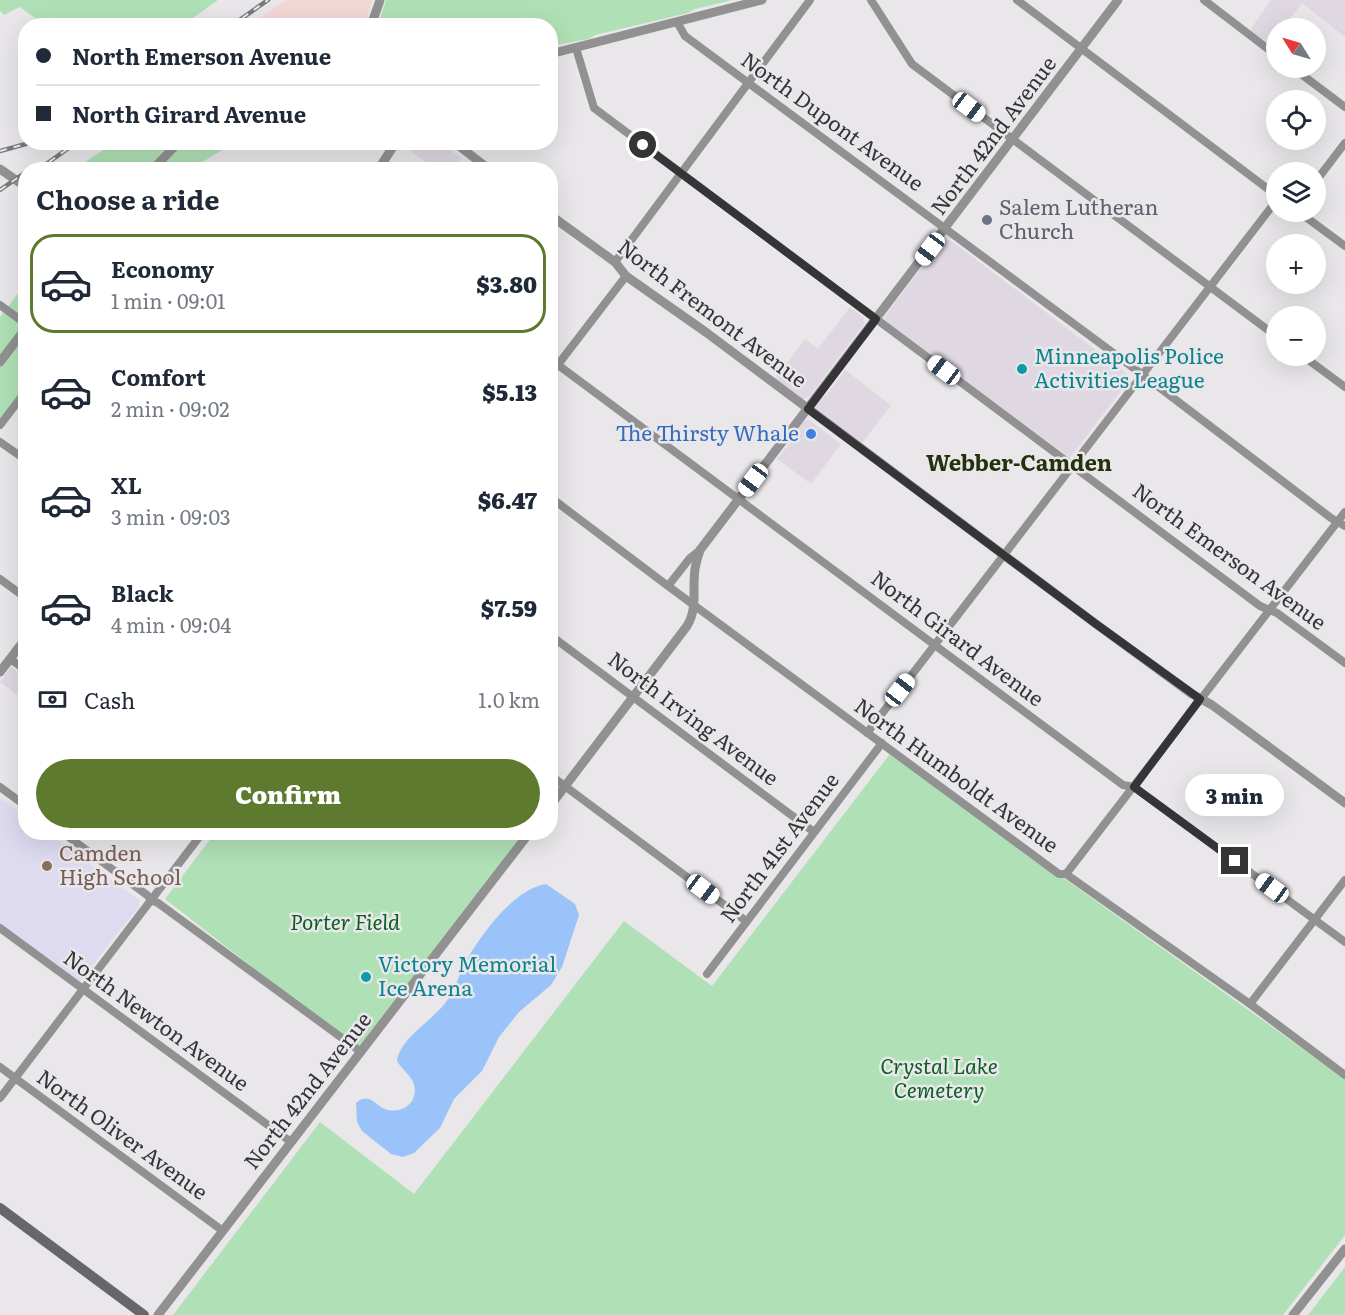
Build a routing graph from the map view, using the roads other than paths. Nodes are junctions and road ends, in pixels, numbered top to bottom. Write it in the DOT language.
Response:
graph roads {
  1 [pos="380,0"];
  2 [pos="762,0"];
  3 [pos="810,0"];
  4 [pos="871,0"];
  5 [pos="1017,0"];
  6 [pos="1118,0"];
  7 [pos="1204,0"];
  8 [pos="374,18"];
  9 [pos="677,22"];
  10 [pos="1266,47"];
  11 [pos="576,48"];
  12 [pos="1082,49"];
  13 [pos="558,52"];
  14 [pos="1306,78"];
  15 [pos="749,84"];
  16 [pos="1345,107"];
  17 [pos="1013,140"];
  18 [pos="1345,143"];
  19 [pos="171,150"];
  20 [pos="464,150"];
  21 [pos="160,162"];
  22 [pos="480,162"];
  23 [pos="0,169"];
  24 [pos="1326,169"];
  25 [pos="682,174"];
  26 [pos="18,181"];
  27 [pos="1266,187"];
  28 [pos="1266,214"];
  29 [pos="558,220"];
  30 [pos="1313,222"];
  31 [pos="945,228"];
  32 [pos="1345,246"];
  33 [pos="615,262"];
  34 [pos="626,276"];
  35 [pos="1210,287"];
  36 [pos="0,305"];
  37 [pos="876,319"];
  38 [pos="18,320"];
  39 [pos="1266,329"];
  40 [pos="18,337"];
  41 [pos="0,362"];
  42 [pos="558,365"];
  43 [pos="1317,366"];
  44 [pos="1143,375"];
  45 [pos="1345,387"];
  46 [pos="18,401"];
  47 [pos="808,409"];
  48 [pos="0,424"];
  49 [pos="0,442"];
  50 [pos="18,454"];
  51 [pos="1073,467"];
  52 [pos="738,499"];
  53 [pos="558,503"];
  54 [pos="1345,512"];
  55 [pos="1341,524"];
  56 [pos="700,550"];
  57 [pos="1003,555"];
  58 [pos="0,579"];
  59 [pos="668,586"];
  60 [pos="18,592"];
  61 [pos="695,606"];
  62 [pos="1269,610"];
  63 [pos="558,641"];
  64 [pos="935,644"];
  65 [pos="18,648"];
  66 [pos="10,659"];
  67 [pos="1345,663"];
  68 [pos="18,664"];
  69 [pos="0,672"];
  70 [pos="634,697"];
  71 [pos="1200,699"];
  72 [pos="867,733"];
  73 [pos="882,743"];
  74 [pos="558,781"];
  75 [pos="0,787"];
  76 [pos="566,787"];
  77 [pos="1134,787"];
  78 [pos="558,796"];
  79 [pos="18,800"];
  80 [pos="1345,803"];
  81 [pos="814,832"];
  82 [pos="73,840"];
  83 [pos="197,840"];
  84 [pos="524,840"];
  85 [pos="1066,874"];
  86 [pos="1345,880"];
  87 [pos="151,900"];
  88 [pos="1315,920"];
  89 [pos="746,921"];
  90 [pos="0,928"];
  91 [pos="1345,942"];
  92 [pos="707,974"];
  93 [pos="82,990"];
  94 [pos="1250,1004"];
  95 [pos="361,1052"];
  96 [pos="0,1067"];
  97 [pos="1345,1075"];
  98 [pos="15,1078"];
  99 [pos="0,1098"];
  100 [pos="291,1142"];
  101 [pos="0,1208"];
  102 [pos="223,1231"];
  103 [pos="1345,1249"];
  104 [pos="144,1315"];
  105 [pos="158,1315"];
  106 [pos="1293,1315"];
  1 -- 8 [label="street"];
  2 -- 9 [label="street"];
  3 -- 15 [label="street"];
  4 -- 17 [label="street"];
  5 -- 12 [label="street"];
  6 -- 12 [label="street, North 42nd Avenue"];
  7 -- 10 [label="street"];
  9 -- 11 [label="street"];
  9 -- 15 [label="street, North Dupont Avenue"];
  11 -- 13 [label="street"];
  11 -- 25 [label="street, North Emerson Avenue"];
  12 -- 17 [label="street, North 42nd Avenue"];
  12 -- 27 [label="street"];
  14 -- 16 [label="street"];
  15 -- 25 [label="street"];
  15 -- 31 [label="street, North Dupont Avenue"];
  17 -- 31 [label="street, North 42nd Avenue"];
  17 -- 35 [label="street"];
  18 -- 24 [label="street"];
  19 -- 21 [label="street"];
  20 -- 22 [label="street"];
  23 -- 26 [label="street"];
  25 -- 33 [label="street"];
  25 -- 37 [label="street, North Emerson Avenue"];
  28 -- 35 [label="street"];
  29 -- 33 [label="street, North Fremont Avenue"];
  30 -- 32 [label="street"];
  31 -- 37 [label="street, North 42nd Avenue"];
  31 -- 44 [label="street, North Dupont Avenue"];
  33 -- 34 [label="street, North Fremont Avenue"];
  34 -- 42 [label="street"];
  34 -- 47 [label="street, North Fremont Avenue"];
  35 -- 39 [label="street"];
  35 -- 44 [label="street"];
  36 -- 38 [label="street"];
  37 -- 47 [label="street, North 42nd Avenue"];
  37 -- 51 [label="street, North Emerson Avenue"];
  40 -- 41 [label="street"];
  42 -- 52 [label="street, North Girard Avenue"];
  43 -- 45 [label="street"];
  44 -- 51 [label="street"];
  44 -- 55 [label="street, North Dupont Avenue"];
  46 -- 48 [label="street"];
  47 -- 52 [label="street, North 42nd Avenue"];
  47 -- 57 [label="street, North Fremont Avenue"];
  49 -- 50 [label="street"];
  51 -- 57 [label="street"];
  51 -- 62 [label="street, North Emerson Avenue"];
  52 -- 56 [label="street, North 42nd Avenue"];
  52 -- 64 [label="street, North Girard Avenue"];
  53 -- 59 [label="street, North Humboldt Avenue"];
  54 -- 55 [label="street"];
  55 -- 62 [label="street"];
  56 -- 59 [label="street, North 42nd Avenue"];
  56 -- 61 [label="street, North 42nd Avenue"];
  57 -- 64 [label="street"];
  57 -- 71 [label="street, North Fremont Avenue"];
  58 -- 60 [label="street"];
  59 -- 61 [label="street, North Humboldt Avenue"];
  61 -- 70 [label="street, North 42nd Avenue"];
  61 -- 72 [label="street, North Humboldt Avenue"];
  62 -- 67 [label="street, North Emerson Avenue"];
  62 -- 71 [label="street"];
  63 -- 70 [label="street, North Irving Avenue"];
  64 -- 72 [label="street"];
  64 -- 77 [label="street, North Girard Avenue"];
  65 -- 66 [label="street"];
  66 -- 68 [label="street"];
  66 -- 69 [label="street"];
  70 -- 76 [label="street, North 42nd Avenue"];
  70 -- 81 [label="street, North Irving Avenue"];
  71 -- 77 [label="street"];
  71 -- 80 [label="street, North Fremont Avenue"];
  72 -- 73 [label="street, North Humboldt Avenue"];
  73 -- 81 [label="street, North 41st Avenue"];
  73 -- 85 [label="street, North Humboldt Avenue"];
  74 -- 76 [label="street"];
  75 -- 79 [label="street"];
  76 -- 78 [label="street, North 42nd Avenue"];
  76 -- 89 [label="street"];
  77 -- 85 [label="street"];
  77 -- 88 [label="street, North Girard Avenue"];
  81 -- 89 [label="street, North 41st Avenue"];
  82 -- 87 [label="street"];
  83 -- 87 [label="street"];
  84 -- 95 [label="street, North 42nd Avenue"];
  85 -- 94 [label="street, North Humboldt Avenue"];
  86 -- 88 [label="street"];
  87 -- 93 [label="street"];
  87 -- 95 [label="street"];
  88 -- 91 [label="street, North Girard Avenue"];
  88 -- 94 [label="street"];
  89 -- 92 [label="street, North 41st Avenue"];
  90 -- 93 [label="street, North Newton Avenue"];
  93 -- 98 [label="street"];
  93 -- 100 [label="street, North Newton Avenue"];
  94 -- 97 [label="street, North Humboldt Avenue"];
  95 -- 100 [label="street, North 42nd Avenue"];
  96 -- 98 [label="street, North Oliver Avenue"];
  98 -- 99 [label="street"];
  98 -- 102 [label="street, North Oliver Avenue"];
  100 -- 102 [label="street, North 42nd Avenue"];
  101 -- 104 [label="main road"];
  102 -- 105 [label="street, North 42nd Avenue"];
  103 -- 106 [label="street"];
}
